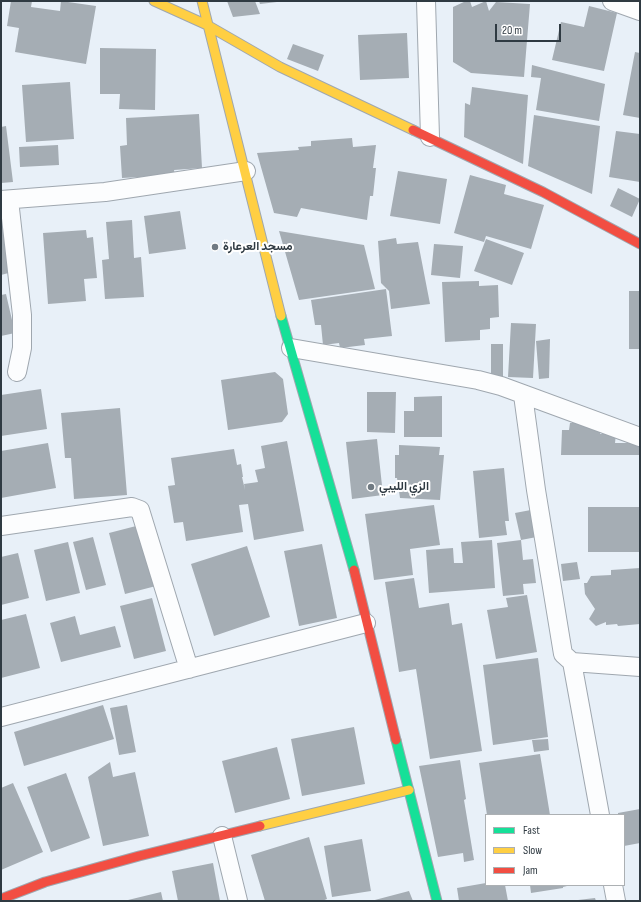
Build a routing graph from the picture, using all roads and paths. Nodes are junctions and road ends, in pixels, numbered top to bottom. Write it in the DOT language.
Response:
graph roads {
  1 [pos="154,1"];
  2 [pos="202,1"];
  3 [pos="426,1"];
  4 [pos="613,1"];
  5 [pos="640,11"];
  6 [pos="207,25"];
  7 [pos="430,137"];
  8 [pos="246,171"];
  9 [pos="5,200"];
  10 [pos="640,244"];
  11 [pos="291,348"];
  12 [pos="17,372"];
  13 [pos="523,395"];
  14 [pos="640,437"];
  15 [pos="1,526"];
  16 [pos="366,623"];
  17 [pos="572,662"];
  18 [pos="640,667"];
  19 [pos="189,669"];
  20 [pos="1,716"];
  21 [pos="409,790"];
  22 [pos="600,814"];
  23 [pos="222,836"];
  24 [pos="613,886"];
  25 [pos="1,899"];
  26 [pos="238,901"];
  27 [pos="437,901"];
  28 [pos="616,901"];
  1 -- 6 [label="street"];
  2 -- 6 [label="street"];
  3 -- 7 [label="street"];
  4 -- 5 [label="street"];
  6 -- 7 [label="street"];
  6 -- 8 [label="street"];
  7 -- 10 [label="street"];
  8 -- 9 [label="street"];
  8 -- 11 [label="street"];
  9 -- 12 [label="street"];
  11 -- 13 [label="street"];
  11 -- 16 [label="street"];
  13 -- 14 [label="street"];
  13 -- 17 [label="street"];
  15 -- 19 [label="street"];
  16 -- 19 [label="street"];
  16 -- 21 [label="street"];
  17 -- 18 [label="street"];
  17 -- 22 [label="street"];
  19 -- 20 [label="street"];
  21 -- 23 [label="street"];
  21 -- 27 [label="street"];
  23 -- 25 [label="street"];
  23 -- 26 [label="street"];
  24 -- 28 [label="street"];
}
